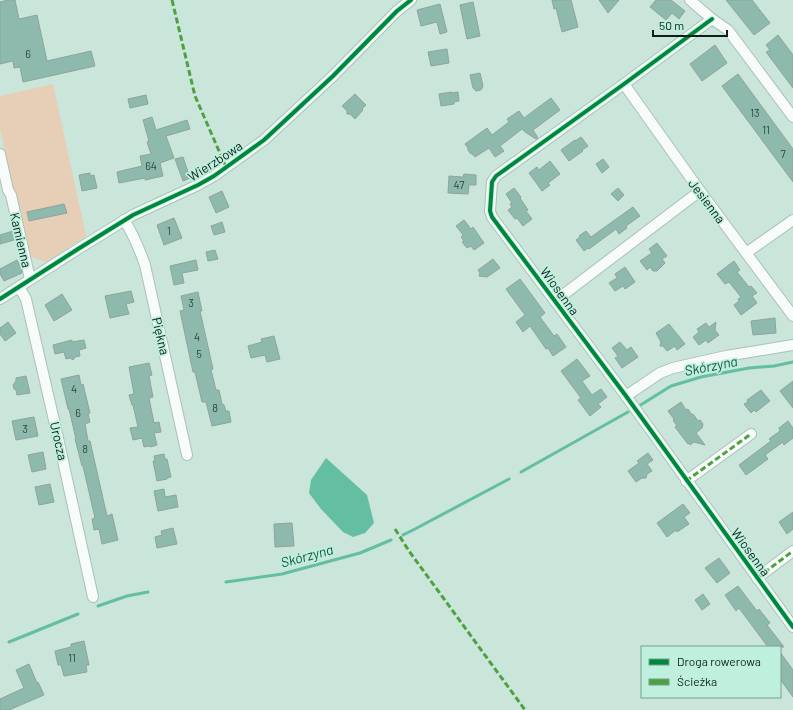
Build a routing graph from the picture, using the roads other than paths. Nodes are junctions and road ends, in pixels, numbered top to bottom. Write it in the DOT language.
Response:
graph roads {
  1 [pos="411,0"];
  2 [pos="690,0"];
  3 [pos="712,18"];
  4 [pos="624,84"];
  5 [pos="793,117"];
  6 [pos="0,154"];
  7 [pos="700,192"];
  8 [pos="124,220"];
  9 [pos="793,220"];
  10 [pos="746,253"];
  11 [pos="30,280"];
  12 [pos="19,287"];
  13 [pos="0,299"];
  14 [pos="555,301"];
  15 [pos="793,316"];
  16 [pos="793,345"];
  17 [pos="626,396"];
  18 [pos="751,434"];
  19 [pos="188,455"];
  20 [pos="686,481"];
  21 [pos="793,551"];
  22 [pos="757,578"];
  23 [pos="93,597"];
  24 [pos="793,627"];
  1 -- 8 [label="street, Wierzbowa"];
  2 -- 3 [label="street"];
  3 -- 4 [label="street, Wiosenna"];
  3 -- 5 [label="street"];
  4 -- 7 [label="street, Jesienna"];
  4 -- 14 [label="street, Wiosenna"];
  6 -- 11 [label="street, Kamienna"];
  7 -- 10 [label="street, Jesienna"];
  7 -- 14 [label="street, Wiosenna"];
  8 -- 11 [label="street, Wierzbowa"];
  8 -- 19 [label="street, Piękna"];
  9 -- 10 [label="street"];
  10 -- 15 [label="street, Jesienna"];
  11 -- 12 [label="street, Wierzbowa"];
  12 -- 13 [label="street, Wierzbowa"];
  12 -- 23 [label="street, Urocza"];
  14 -- 17 [label="street, Wiosenna"];
  16 -- 17 [label="street"];
  17 -- 20 [label="street, Wiosenna"];
  18 -- 20 [label="street"];
  20 -- 22 [label="street, Wiosenna"];
  21 -- 22 [label="street"];
  22 -- 24 [label="street, Wiosenna"];
}
